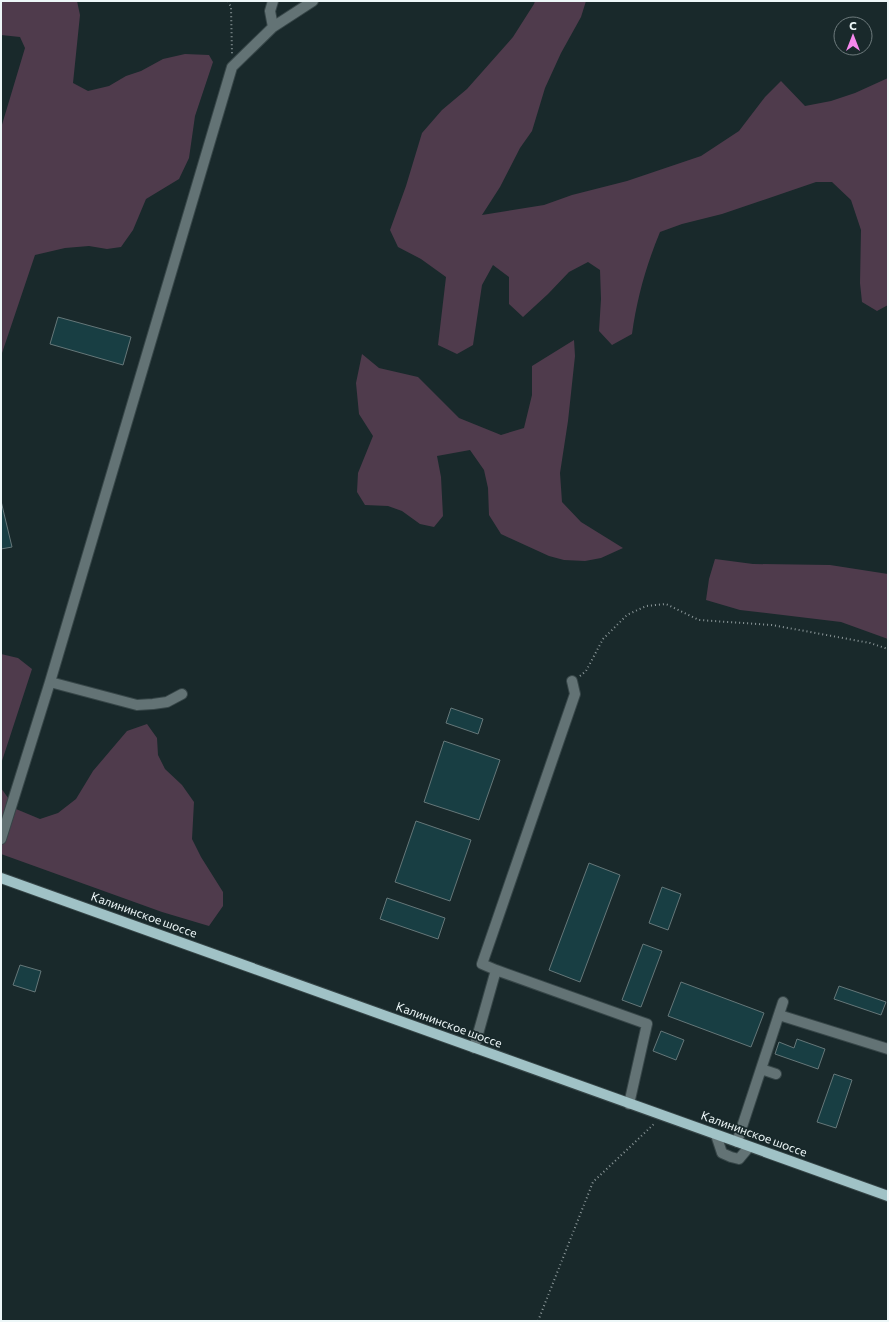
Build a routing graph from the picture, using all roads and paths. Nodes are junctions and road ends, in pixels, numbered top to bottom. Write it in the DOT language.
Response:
graph roads {
  1 [pos="228,1"];
  2 [pos="273,1"];
  3 [pos="313,1"];
  4 [pos="273,27"];
  5 [pos="232,67"];
  6 [pos="888,649"];
  7 [pos="572,681"];
  8 [pos="50,682"];
  9 [pos="182,694"];
  10 [pos="1,839"];
  11 [pos="1,878"];
  12 [pos="496,970"];
  13 [pos="783,1002"];
  14 [pos="779,1015"];
  15 [pos="474,1048"];
  16 [pos="888,1049"];
  17 [pos="761,1069"];
  18 [pos="776,1074"];
  19 [pos="630,1104"];
  20 [pos="663,1116"];
  21 [pos="716,1135"];
  22 [pos="737,1142"];
  23 [pos="749,1147"];
  24 [pos="888,1196"];
  25 [pos="538,1321"];
  1 -- 5 [label="path"];
  2 -- 4 [label="street"];
  3 -- 4 [label="street"];
  4 -- 5 [label="street"];
  5 -- 8 [label="street"];
  6 -- 7 [label="path"];
  7 -- 12 [label="street"];
  8 -- 9 [label="street"];
  8 -- 10 [label="street"];
  11 -- 15 [label="main road, Калининское шоссе"];
  12 -- 15 [label="street"];
  12 -- 19 [label="street"];
  13 -- 14 [label="street"];
  14 -- 16 [label="street"];
  14 -- 17 [label="street"];
  15 -- 19 [label="main road, Калининское шоссе"];
  17 -- 18 [label="street"];
  17 -- 22 [label="street"];
  19 -- 20 [label="main road, Калининское шоссе"];
  20 -- 21 [label="main road, Калининское шоссе"];
  20 -- 25 [label="path"];
  21 -- 22 [label="main road, Калининское шоссе"];
  21 -- 23 [label="street"];
  22 -- 23 [label="main road, Калининское шоссе"];
  23 -- 24 [label="main road, Калининское шоссе"];
}
